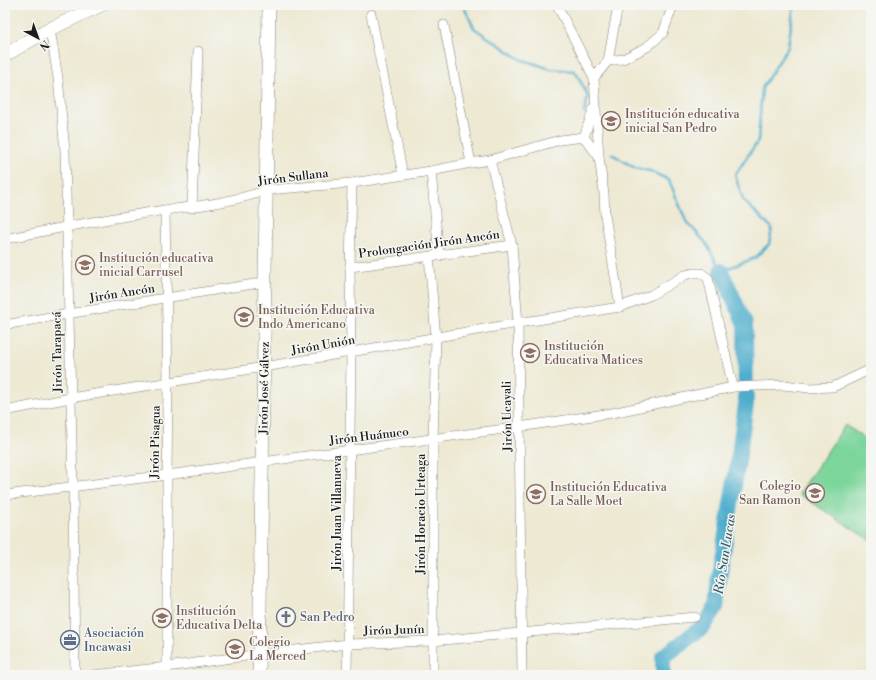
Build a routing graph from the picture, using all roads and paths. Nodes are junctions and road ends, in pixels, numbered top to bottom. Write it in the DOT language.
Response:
graph roads {
  1 [pos="101,5"];
  2 [pos="269,5"];
  3 [pos="557,5"];
  4 [pos="618,5"];
  5 [pos="673,5"];
  6 [pos="371,14"];
  7 [pos="444,25"];
  8 [pos="50,29"];
  9 [pos="198,51"];
  10 [pos="5,55"];
  11 [pos="608,61"];
  12 [pos="594,78"];
  13 [pos="595,103"];
  14 [pos="584,138"];
  15 [pos="599,157"];
  16 [pos="490,160"];
  17 [pos="471,162"];
  18 [pos="432,171"];
  19 [pos="403,175"];
  20 [pos="352,183"];
  21 [pos="267,190"];
  22 [pos="192,208"];
  23 [pos="165,210"];
  24 [pos="67,226"];
  25 [pos="5,239"];
  26 [pos="512,245"];
  27 [pos="439,256"];
  28 [pos="428,257"];
  29 [pos="350,267"];
  30 [pos="266,282"];
  31 [pos="168,298"];
  32 [pos="620,307"];
  33 [pos="69,313"];
  34 [pos="518,323"];
  35 [pos="5,325"];
  36 [pos="436,338"];
  37 [pos="351,353"];
  38 [pos="264,367"];
  39 [pos="871,369"];
  40 [pos="168,382"];
  41 [pos="736,388"];
  42 [pos="70,398"];
  43 [pos="5,411"];
  44 [pos="519,427"];
  45 [pos="433,440"];
  46 [pos="349,450"];
  47 [pos="262,462"];
  48 [pos="167,475"];
  49 [pos="73,486"];
  50 [pos="5,495"];
  51 [pos="695,617"];
  52 [pos="522,633"];
  53 [pos="432,641"];
  54 [pos="348,644"];
  55 [pos="260,654"];
  56 [pos="167,671"];
  57 [pos="75,675"];
  58 [pos="94,675"];
  59 [pos="259,675"];
  60 [pos="347,675"];
  61 [pos="433,675"];
  62 [pos="522,675"];
  1 -- 8 [label="street"];
  2 -- 21 [label="street, Jirón José Gálvez"];
  3 -- 12 [label="street"];
  4 -- 11 [label="street"];
  5 -- 11 [label="street"];
  6 -- 19 [label="street"];
  7 -- 17 [label="street"];
  8 -- 10 [label="street"];
  8 -- 24 [label="street, Jirón Tarapacá"];
  9 -- 22 [label="street"];
  11 -- 12 [label="street"];
  12 -- 13 [label="street"];
  13 -- 14 [label="street"];
  13 -- 15 [label="street"];
  14 -- 15 [label="street"];
  14 -- 16 [label="street, Jirón Sullana"];
  15 -- 32 [label="street"];
  16 -- 17 [label="street, Jirón Sullana"];
  16 -- 26 [label="street, Jirón Ucayali"];
  17 -- 18 [label="street, Jirón Sullana"];
  18 -- 19 [label="street, Jirón Sullana"];
  18 -- 27 [label="street"];
  19 -- 20 [label="street, Jirón Sullana"];
  20 -- 21 [label="street, Jirón Sullana"];
  20 -- 29 [label="street, Jirón Juan Villanueva"];
  21 -- 22 [label="street, Jirón Sullana"];
  21 -- 30 [label="street, Jirón José Gálvez"];
  22 -- 23 [label="street, Jirón Sullana"];
  23 -- 24 [label="street, Jirón Sullana"];
  23 -- 31 [label="street, Jirón Pisagua"];
  24 -- 25 [label="street, Jirón Sullana"];
  24 -- 33 [label="street, Jirón Tarapacá"];
  26 -- 27 [label="street, Prolongación Jirón Ancón"];
  26 -- 34 [label="street, Jirón Ucayali"];
  27 -- 28 [label="street, Prolongación Jirón Ancón"];
  28 -- 29 [label="street, Prolongación Jirón Ancón"];
  28 -- 36 [label="street, Jirón Horacio Urteaga"];
  29 -- 37 [label="street, Jirón Juan Villanueva"];
  30 -- 31 [label="street, Jirón Ancón"];
  30 -- 38 [label="street, Jirón José Gálvez"];
  31 -- 33 [label="street, Jirón Ancón"];
  31 -- 40 [label="street, Jirón Pisagua"];
  32 -- 34 [label="street, Jirón Unión"];
  32 -- 41 [label="street, Jirón Unión"];
  33 -- 35 [label="street, Jirón Ancón"];
  33 -- 42 [label="street, Jirón Tarapacá"];
  34 -- 36 [label="street, Jirón Unión"];
  34 -- 44 [label="street, Jirón Ucayali"];
  36 -- 37 [label="street, Jirón Unión"];
  36 -- 45 [label="street, Jirón Horacio Urteaga"];
  37 -- 38 [label="street, Jirón Unión"];
  37 -- 46 [label="street, Jirón Juan Villanueva"];
  38 -- 40 [label="street, Jirón Unión"];
  38 -- 47 [label="street, Jirón José Gálvez"];
  39 -- 41 [label="street, Jirón Huánuco"];
  40 -- 42 [label="street, Jirón Unión"];
  40 -- 48 [label="street, Jirón Pisagua"];
  41 -- 44 [label="street, Jirón Huánuco"];
  42 -- 43 [label="street, Jirón Unión"];
  42 -- 49 [label="street, Jirón Tarapacá"];
  44 -- 45 [label="street, Jirón Huánuco"];
  44 -- 52 [label="street, Jirón Ucayali"];
  45 -- 46 [label="street, Jirón Huánuco"];
  45 -- 53 [label="street, Jirón Horacio Urteaga"];
  46 -- 47 [label="street, Jirón Huánuco"];
  46 -- 54 [label="street, Jirón Juan Villanueva"];
  47 -- 48 [label="street, Jirón Huánuco"];
  47 -- 55 [label="street, Jirón José Gálvez"];
  48 -- 49 [label="street, Jirón Huánuco"];
  48 -- 56 [label="street, Jirón Pisagua"];
  49 -- 50 [label="street, Jirón Huánuco"];
  49 -- 57 [label="street, Jirón Tarapacá"];
  51 -- 52 [label="street, Jirón Junín"];
  52 -- 53 [label="street, Jirón Junín"];
  52 -- 62 [label="street, Jirón Ucayali"];
  53 -- 54 [label="street, Jirón Junín"];
  53 -- 61 [label="street, Jirón Horacio Urteaga"];
  54 -- 55 [label="street, Jirón Junín"];
  54 -- 60 [label="street, Jirón Juan Villanueva"];
  55 -- 56 [label="street, Jirón Junín"];
  55 -- 59 [label="street, Jirón José Gálvez"];
  56 -- 58 [label="street, Jirón Junín"];
}
